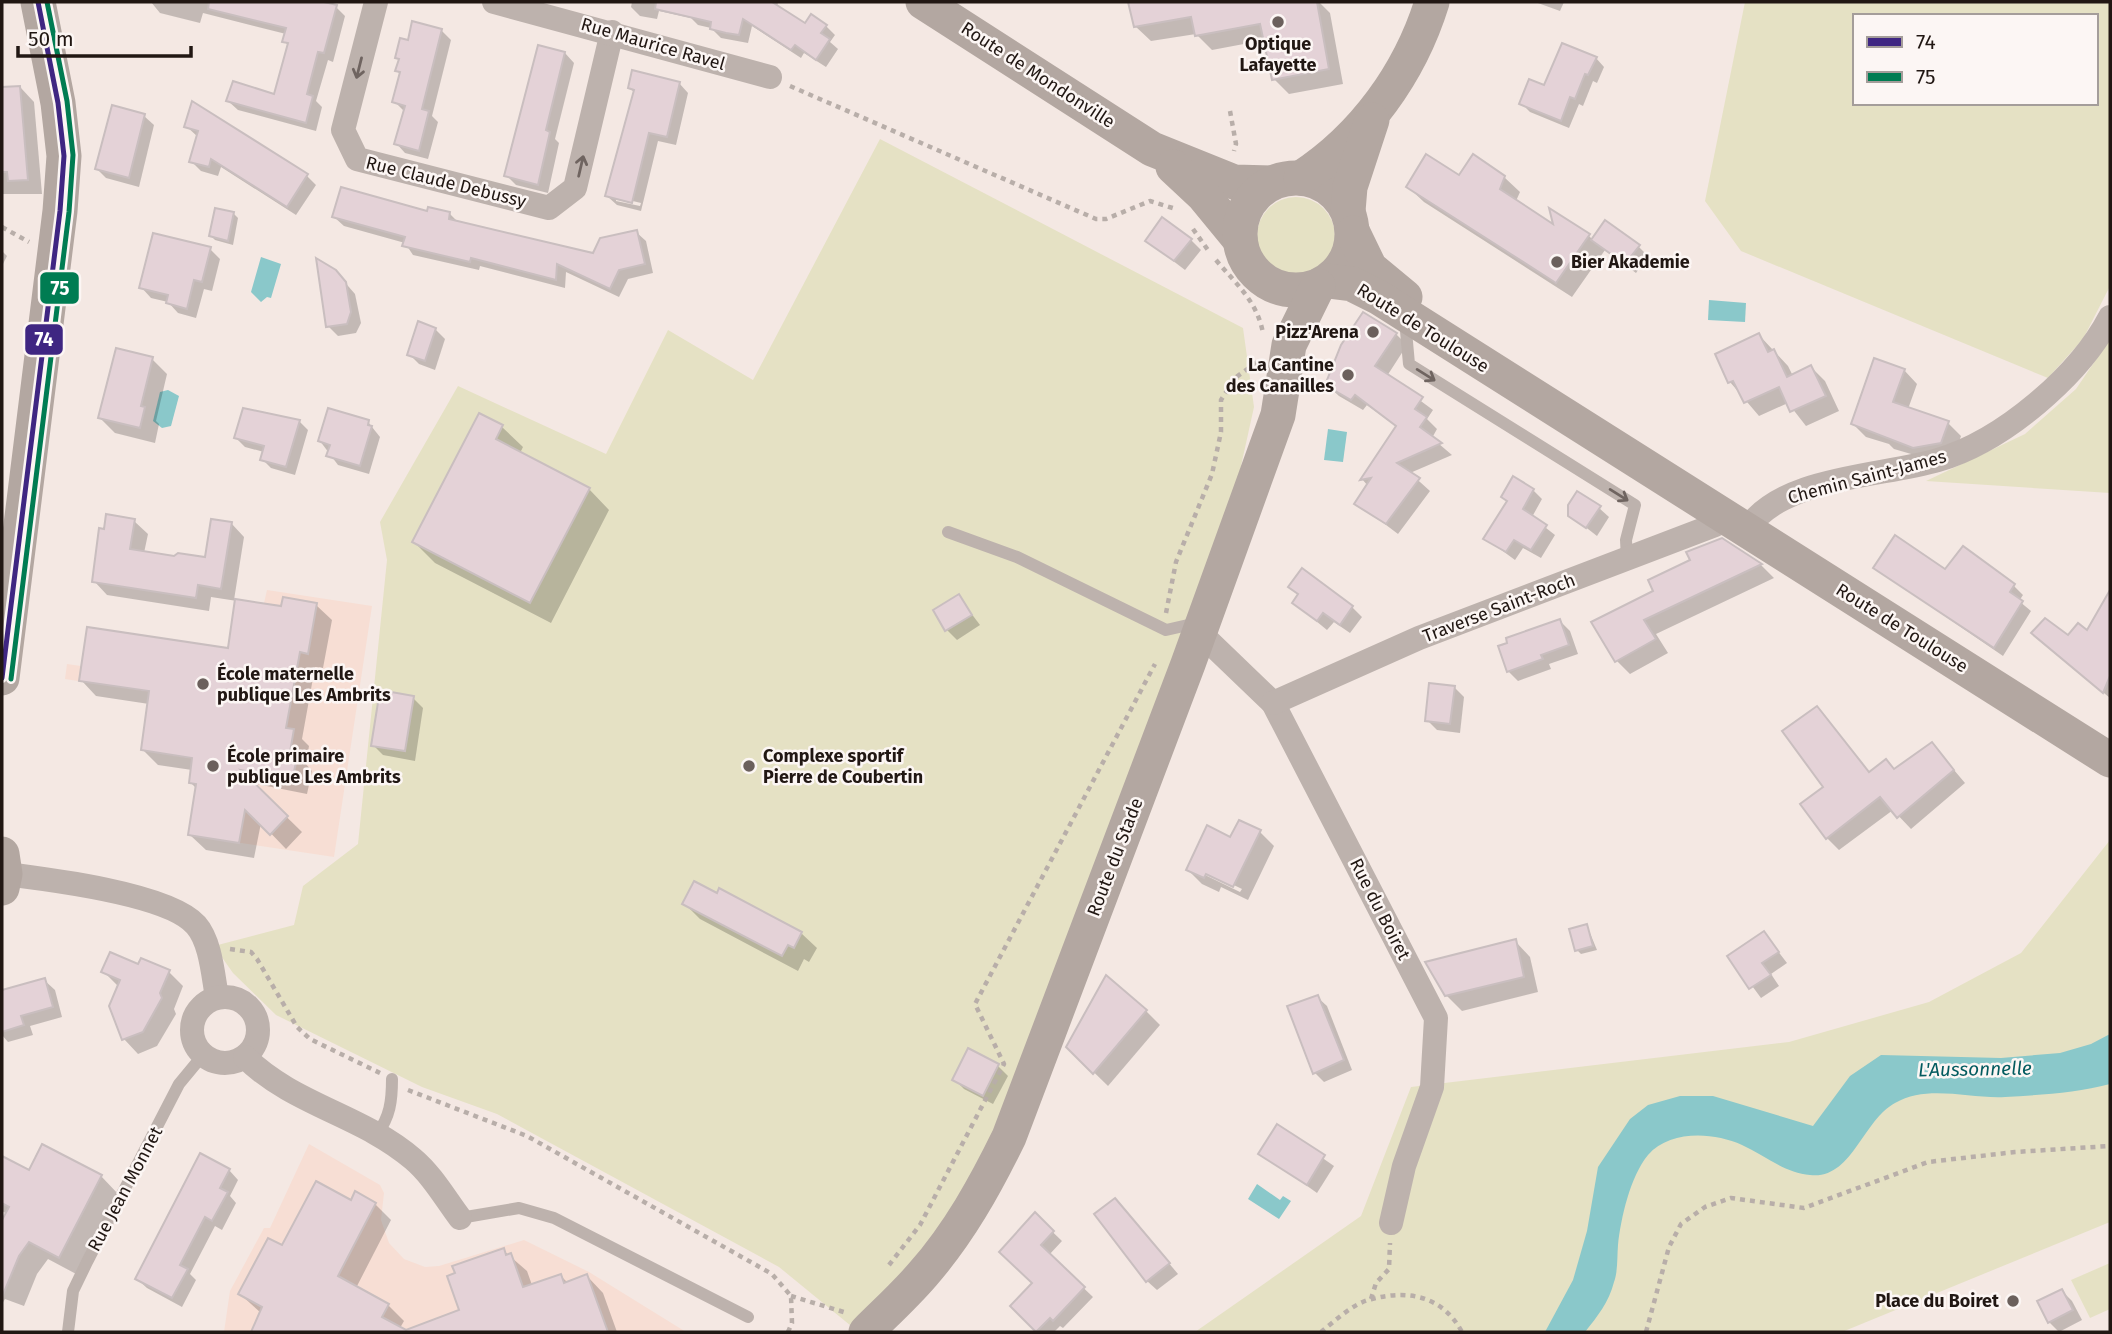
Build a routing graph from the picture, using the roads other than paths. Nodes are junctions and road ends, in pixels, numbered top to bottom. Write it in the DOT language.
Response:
graph roads {
  1 [pos="38,2"];
  2 [pos="376,2"];
  3 [pos="494,2"];
  4 [pos="923,2"];
  5 [pos="1432,2"];
  6 [pos="612,32"];
  7 [pos="770,77"];
  8 [pos="1374,114"];
  9 [pos="1152,149"];
  10 [pos="1287,181"];
  11 [pos="1350,222"];
  12 [pos="1240,240"];
  13 [pos="1262,279"];
  14 [pos="1323,284"];
  15 [pos="1405,316"];
  16 [pos="2110,317"];
  17 [pos="1274,348"];
  18 [pos="1694,496"];
  19 [pos="1736,523"];
  20 [pos="948,532"];
  21 [pos="1627,559"];
  22 [pos="1183,631"];
  23 [pos="2,678"];
  24 [pos="1273,703"];
  25 [pos="2110,760"];
  26 [pos="3,872"];
  27 [pos="217,997"];
  28 [pos="204,1055"];
  29 [pos="245,1057"];
  30 [pos="392,1079"];
  31 [pos="377,1134"];
  32 [pos="460,1218"];
  33 [pos="1391,1223"];
  34 [pos="748,1317"];
  35 [pos="861,1320"];
  36 [pos="68,1332"];
  1 -- 23 [label="main road"];
  2 -- 6 [label="street, Rue Claude Debussy, one-way"];
  3 -- 6 [label="street, Rue Maurice Ravel"];
  4 -- 9 [label="main road, Route de Mondonville"];
  5 -- 8 [label="main road"];
  6 -- 7 [label="street, Rue Maurice Ravel"];
  8 -- 10 [label="main road"];
  8 -- 11 [label="main road"];
  9 -- 10 [label="main road, Route de Mondonville"];
  9 -- 12 [label="main road, Route de Mondonville"];
  10 -- 11 [label="main road"];
  10 -- 12 [label="main road"];
  11 -- 14 [label="main road"];
  11 -- 18 [label="main road, Route de Toulouse"];
  12 -- 13 [label="main road"];
  13 -- 14 [label="main road"];
  13 -- 17 [label="main road"];
  14 -- 15 [label="main road, Route de Toulouse"];
  14 -- 17 [label="main road, Route du Stade"];
  15 -- 18 [label="main road, Route de Toulouse"];
  15 -- 21 [label="lane, one-way"];
  16 -- 19 [label="street, Chemin Saint-James"];
  17 -- 22 [label="main road, Route du Stade"];
  18 -- 19 [label="main road, Route de Toulouse"];
  19 -- 21 [label="street, Traverse Saint-Roch"];
  19 -- 25 [label="main road, Route de Toulouse"];
  20 -- 22 [label="lane"];
  21 -- 24 [label="street, Traverse Saint-Roch"];
  22 -- 24 [label="street, Rue du Boiret"];
  22 -- 35 [label="main road, Route du Stade"];
  24 -- 33 [label="street, Rue du Boiret"];
  26 -- 27 [label="street"];
  27 -- 28 [label="street"];
  27 -- 29 [label="street"];
  28 -- 29 [label="street"];
  28 -- 36 [label="lane, Rue Jean Monnet"];
  29 -- 31 [label="street"];
  30 -- 31 [label="lane"];
  31 -- 32 [label="street"];
  32 -- 34 [label="lane"];
}
